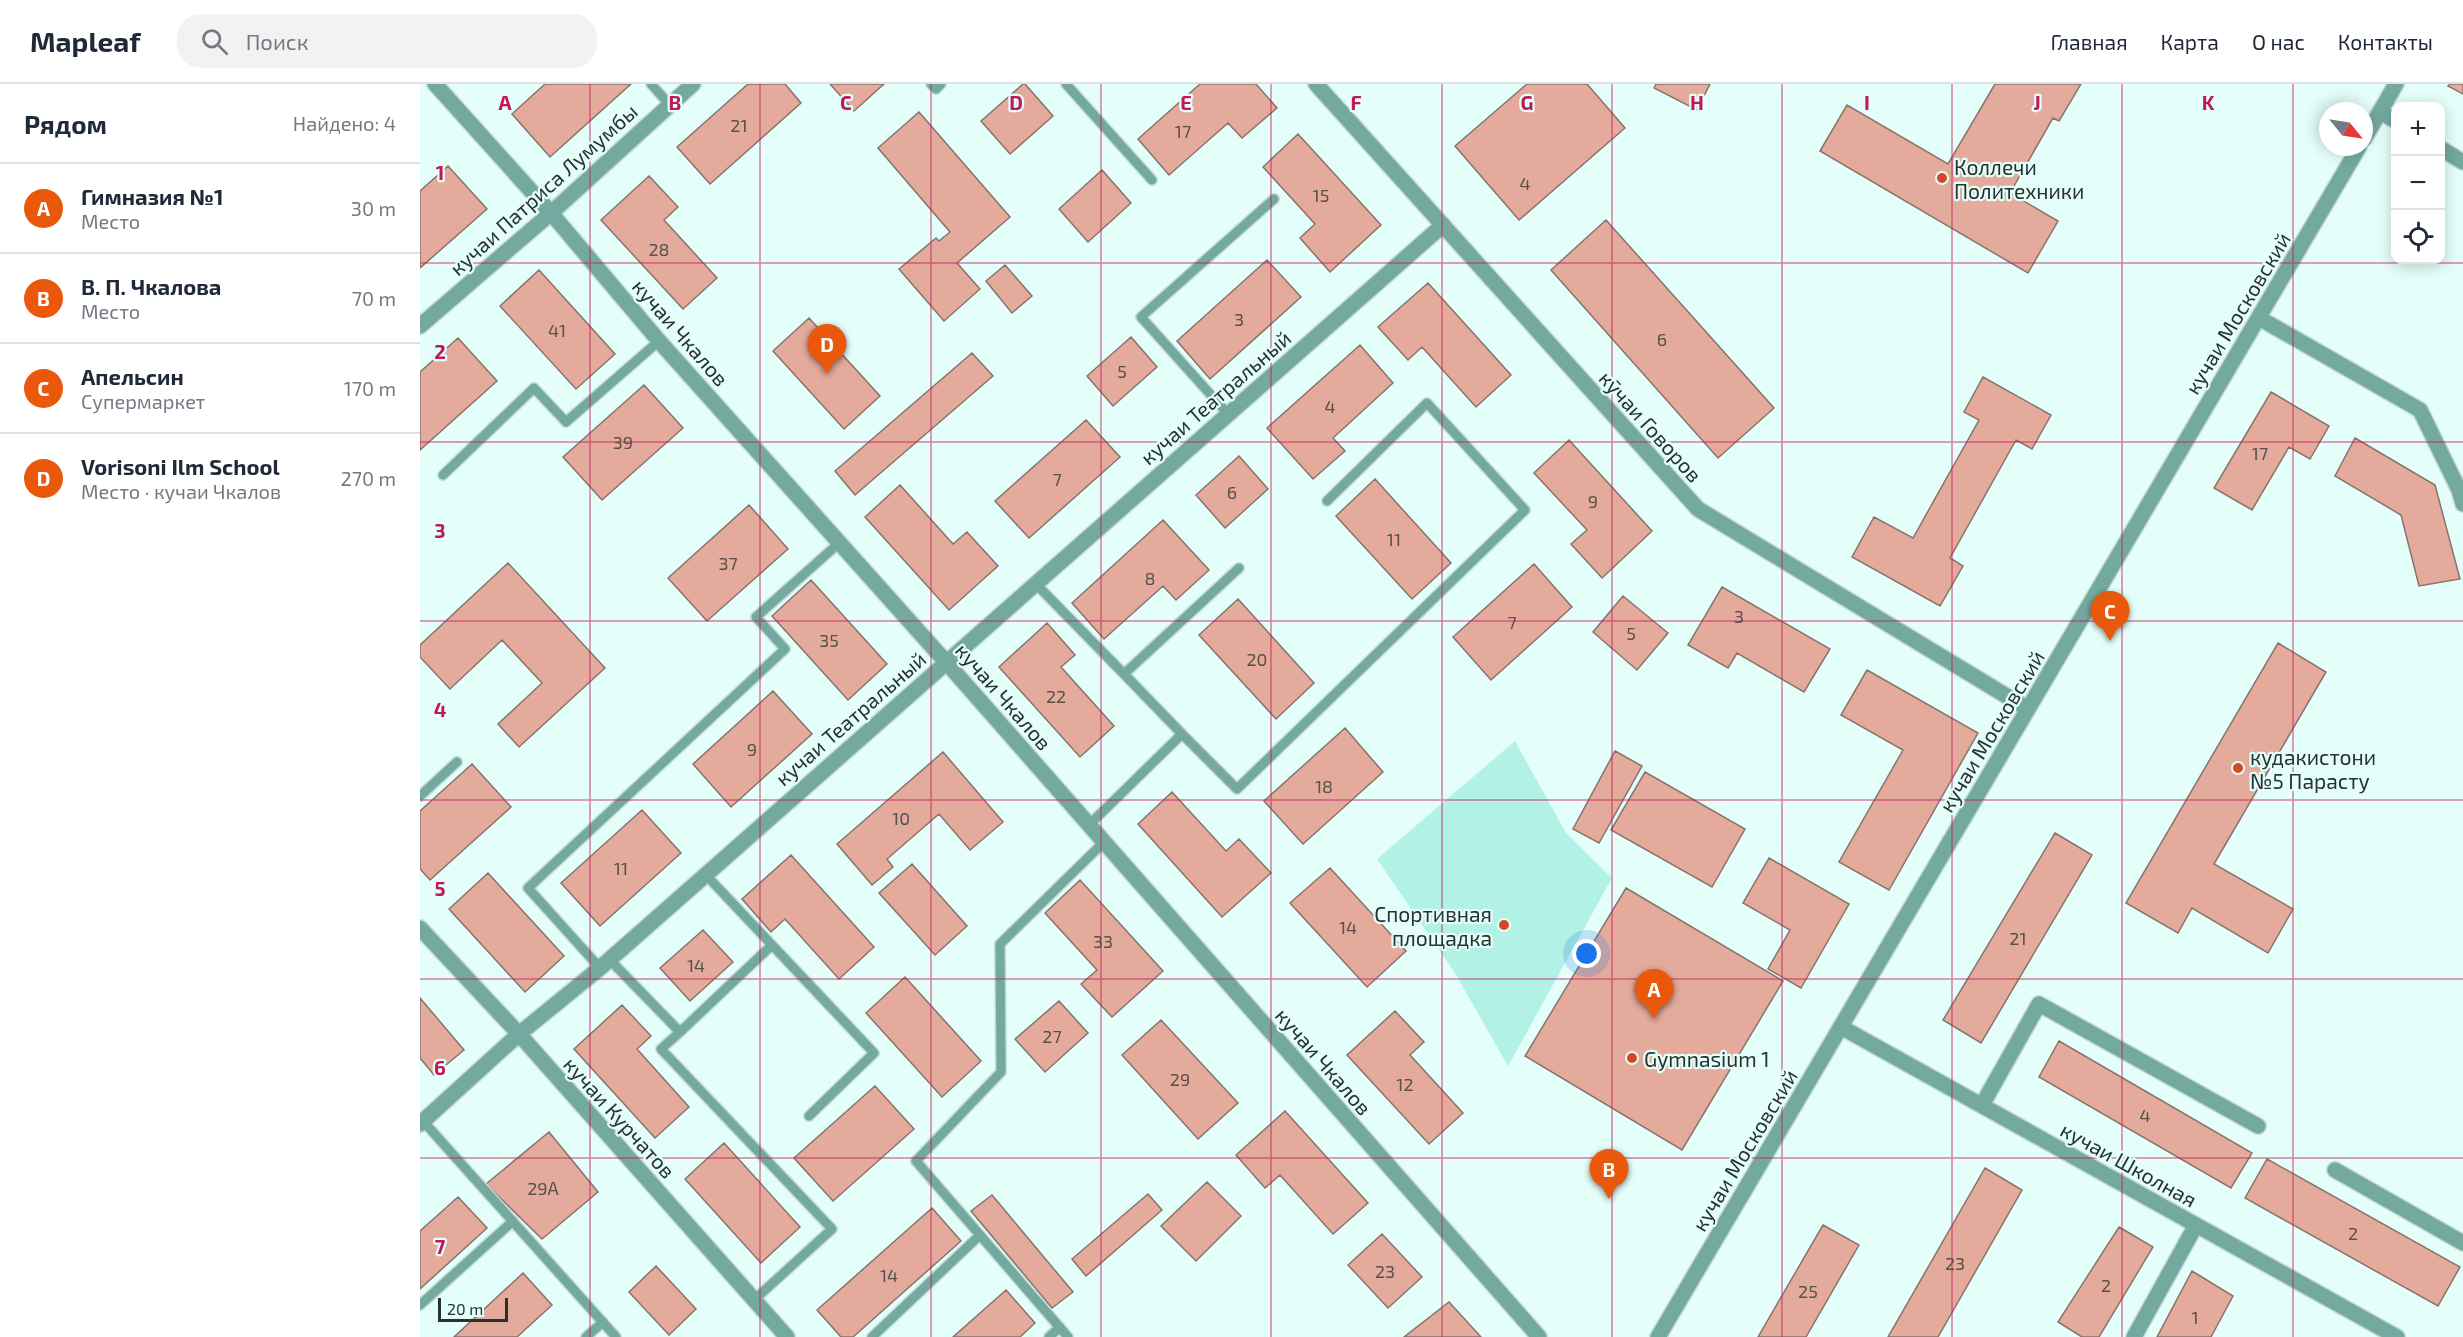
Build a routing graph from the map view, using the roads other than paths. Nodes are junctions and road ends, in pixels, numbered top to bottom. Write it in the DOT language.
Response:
graph roads {
  1 [pos="435,84"];
  2 [pos="651,84"];
  3 [pos="693,84"];
  4 [pos="931,84"];
  5 [pos="941,84"];
  6 [pos="1066,84"];
  7 [pos="1316,84"];
  8 [pos="2396,84"];
  9 [pos="669,104"];
  10 [pos="2380,112"];
  11 [pos="2391,118"];
  12 [pos="2373,124"];
  13 [pos="2445,151"];
  14 [pos="2354,156"];
  15 [pos="2463,162"];
  16 [pos="1152,180"];
  17 [pos="1274,199"];
  18 [pos="551,213"];
  19 [pos="1443,225"];
  20 [pos="2259,318"];
  21 [pos="420,326"];
  22 [pos="659,341"];
  23 [pos="1228,414"];
  24 [pos="444,475"];
  25 [pos="1327,501"];
  26 [pos="2463,504"];
  27 [pos="839,543"];
  28 [pos="1239,568"];
  29 [pos="1035,584"];
  30 [pos="946,662"];
  31 [pos="1124,674"];
  32 [pos="2028,709"];
  33 [pos="1182,734"];
  34 [pos="457,762"];
  35 [pos="420,796"];
  36 [pos="1089,825"];
  37 [pos="1104,842"];
  38 [pos="705,874"];
  39 [pos="420,928"];
  40 [pos="772,945"];
  41 [pos="604,963"];
  42 [pos="1841,1027"];
  43 [pos="680,1032"];
  44 [pos="519,1034"];
  45 [pos="1982,1105"];
  46 [pos="809,1116"];
  47 [pos="422,1123"];
  48 [pos="2258,1126"];
  49 [pos="2335,1170"];
  50 [pos="513,1221"];
  51 [pos="2196,1225"];
  52 [pos="980,1235"];
  53 [pos="2463,1243"];
  54 [pos="754,1300"];
  55 [pos="420,1305"];
  56 [pos="603,1322"];
  57 [pos="1060,1327"];
  58 [pos="586,1337"];
  59 [pos="616,1337"];
  60 [pos="787,1337"];
  61 [pos="872,1337"];
  62 [pos="1049,1337"];
  63 [pos="1068,1337"];
  64 [pos="1539,1337"];
  65 [pos="1658,1337"];
  66 [pos="2133,1337"];
  67 [pos="2397,1337"];
  1 -- 18 [label="street, кучаи Чкалов"];
  2 -- 9 [label="lane"];
  3 -- 9 [label="street, кучаи Патриса Лумумбы"];
  4 -- 5 [label="lane"];
  6 -- 16 [label="lane"];
  7 -- 19 [label="street, кӯчаи Говоров"];
  8 -- 10 [label="street"];
  9 -- 18 [label="street, кучаи Патриса Лумумбы"];
  10 -- 11 [label="street"];
  10 -- 12 [label="street"];
  13 -- 15 [label="street"];
  14 -- 20 [label="street, кучаи Московский"];
  17 -- 23 [label="lane"];
  18 -- 21 [label="street, кучаи Патриса Лумумбы"];
  18 -- 22 [label="street, кучаи Чкалов"];
  19 -- 23 [label="street, кучаи Театральный"];
  19 -- 32 [label="street, кӯчаи Говоров"];
  20 -- 26 [label="street"];
  20 -- 32 [label="street, кучаи Московский"];
  22 -- 24 [label="lane"];
  22 -- 27 [label="street, кучаи Чкалов"];
  23 -- 29 [label="street, кучаи Театральный"];
  25 -- 33 [label="lane"];
  27 -- 30 [label="street, кучаи Чкалов"];
  27 -- 41 [label="lane"];
  28 -- 31 [label="lane"];
  29 -- 30 [label="street, кучаи Театральный"];
  29 -- 31 [label="lane"];
  30 -- 36 [label="street, кучаи Чкалов"];
  30 -- 38 [label="street, кучаи Театральный"];
  31 -- 33 [label="lane"];
  32 -- 42 [label="street, кучаи Московский"];
  33 -- 36 [label="lane"];
  34 -- 35 [label="lane"];
  36 -- 37 [label="street, кучаи Чкалов"];
  37 -- 52 [label="lane"];
  37 -- 64 [label="street, кучаи Чкалов"];
  38 -- 40 [label="lane"];
  38 -- 41 [label="street, кучаи Театральный"];
  39 -- 44 [label="street, кучаи Курчатов"];
  40 -- 43 [label="lane"];
  40 -- 46 [label="lane"];
  41 -- 43 [label="lane"];
  41 -- 44 [label="street, кучаи Театральный"];
  42 -- 45 [label="street, кучаи Школная"];
  42 -- 65 [label="street, кучаи Московский"];
  43 -- 54 [label="lane"];
  44 -- 47 [label="street, кучаи Театральный"];
  44 -- 54 [label="street, кучаи Курчатов"];
  45 -- 48 [label="street"];
  45 -- 51 [label="street, кучаи Школная"];
  47 -- 50 [label="lane"];
  49 -- 53 [label="street"];
  50 -- 55 [label="lane"];
  50 -- 56 [label="lane"];
  51 -- 66 [label="street"];
  51 -- 67 [label="street, кучаи Школная"];
  52 -- 57 [label="lane"];
  52 -- 61 [label="lane"];
  54 -- 60 [label="street, кучаи Курчатов"];
  56 -- 58 [label="lane"];
  56 -- 59 [label="lane"];
  57 -- 62 [label="lane"];
  57 -- 63 [label="lane"];
}
